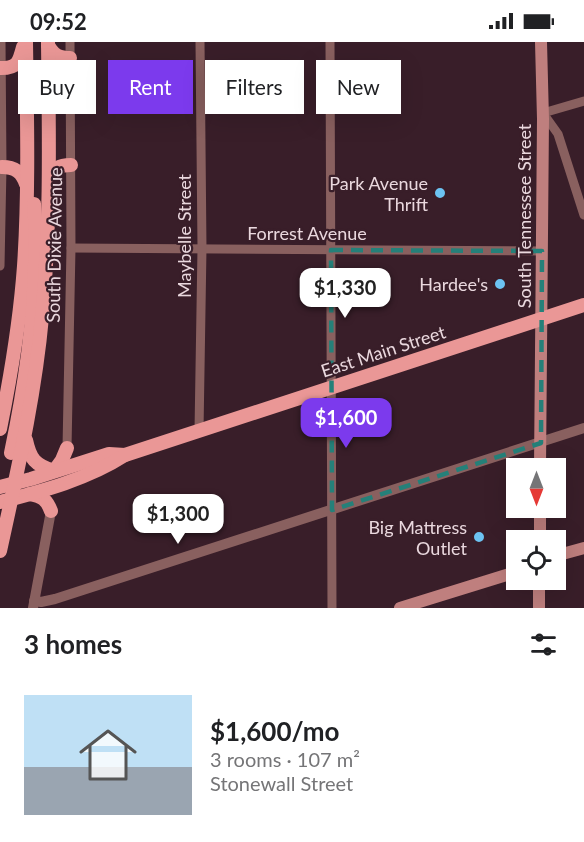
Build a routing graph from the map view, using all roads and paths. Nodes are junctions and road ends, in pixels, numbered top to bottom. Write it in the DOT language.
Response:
graph roads {
  1 [pos="1,42"];
  2 [pos="25,42"];
  3 [pos="70,42"];
  4 [pos="200,42"];
  5 [pos="330,42"];
  6 [pos="541,42"];
  7 [pos="45,43"];
  8 [pos="70,58"];
  9 [pos="1,68"];
  10 [pos="584,101"];
  11 [pos="543,113"];
  12 [pos="71,165"];
  13 [pos="2,166"];
  14 [pos="27,166"];
  15 [pos="49,179"];
  16 [pos="26,184"];
  17 [pos="584,215"];
  18 [pos="1,248"];
  19 [pos="71,248"];
  20 [pos="201,248"];
  21 [pos="331,250"];
  22 [pos="542,251"];
  23 [pos="0,266"];
  24 [pos="584,305"];
  25 [pos="541,318"];
  26 [pos="332,387"];
  27 [pos="584,428"];
  28 [pos="0,429"];
  29 [pos="200,430"];
  30 [pos="25,435"];
  31 [pos="541,443"];
  32 [pos="67,448"];
  33 [pos="126,455"];
  34 [pos="540,458"];
  35 [pos="84,461"];
  36 [pos="54,471"];
  37 [pos="61,484"];
  38 [pos="5,491"];
  39 [pos="30,494"];
  40 [pos="332,510"];
  41 [pos="51,511"];
  42 [pos="584,548"];
  43 [pos="0,551"];
  44 [pos="566,553"];
  45 [pos="506,575"];
  46 [pos="539,590"];
  47 [pos="33,605"];
  48 [pos="332,608"];
  49 [pos="400,608"];
  50 [pos="539,608"];
  1 -- 9 [label="street"];
  2 -- 9 [label="main road"];
  2 -- 14 [label="main road"];
  3 -- 8 [label="street, South Dixie Avenue"];
  4 -- 20 [label="street, Maybelle Street"];
  5 -- 21 [label="street"];
  6 -- 11 [label="main road, South Tennessee Street"];
  7 -- 8 [label="main road"];
  7 -- 15 [label="main road"];
  8 -- 12 [label="street, South Dixie Avenue"];
  9 -- 13 [label="street"];
  10 -- 11 [label="street"];
  11 -- 17 [label="street"];
  11 -- 22 [label="main road, South Tennessee Street"];
  12 -- 15 [label="main road"];
  12 -- 19 [label="street, South Dixie Avenue"];
  13 -- 16 [label="main road"];
  13 -- 18 [label="street"];
  14 -- 16 [label="main road"];
  14 -- 38 [label="main road"];
  15 -- 30 [label="main road"];
  16 -- 28 [label="main road"];
  18 -- 23 [label="street"];
  19 -- 20 [label="street, Forrest Avenue"];
  19 -- 32 [label="street, South Dixie Avenue"];
  20 -- 21 [label="street, Forrest Avenue"];
  20 -- 29 [label="street, Maybelle Street"];
  21 -- 22 [label="street, Forrest Avenue"];
  21 -- 26 [label="street"];
  22 -- 25 [label="main road, South Tennessee Street"];
  24 -- 25 [label="main road, East Main Street"];
  25 -- 26 [label="main road, East Main Street"];
  25 -- 31 [label="main road, South Tennessee Street"];
  26 -- 29 [label="main road, East Main Street"];
  26 -- 40 [label="street"];
  27 -- 31 [label="street"];
  29 -- 33 [label="main road, East Main Street"];
  30 -- 36 [label="main road"];
  30 -- 38 [label="main road"];
  31 -- 34 [label="main road, South Tennessee Street"];
  31 -- 40 [label="street"];
  32 -- 35 [label="main road"];
  32 -- 36 [label="main road"];
  33 -- 35 [label="main road, East Main Street"];
  33 -- 37 [label="main road, East Main Street"];
  35 -- 36 [label="main road, East Main Street"];
  36 -- 38 [label="main road, East Main Street"];
  37 -- 39 [label="main road, East Main Street"];
  37 -- 41 [label="main road"];
  38 -- 39 [label="main road, East Main Street"];
  38 -- 43 [label="main road"];
  39 -- 41 [label="main road"];
  40 -- 47 [label="street"];
  40 -- 48 [label="street"];
  41 -- 47 [label="street"];
  42 -- 44 [label="main road"];
  45 -- 49 [label="main road"];
  46 -- 50 [label="main road"];
}
